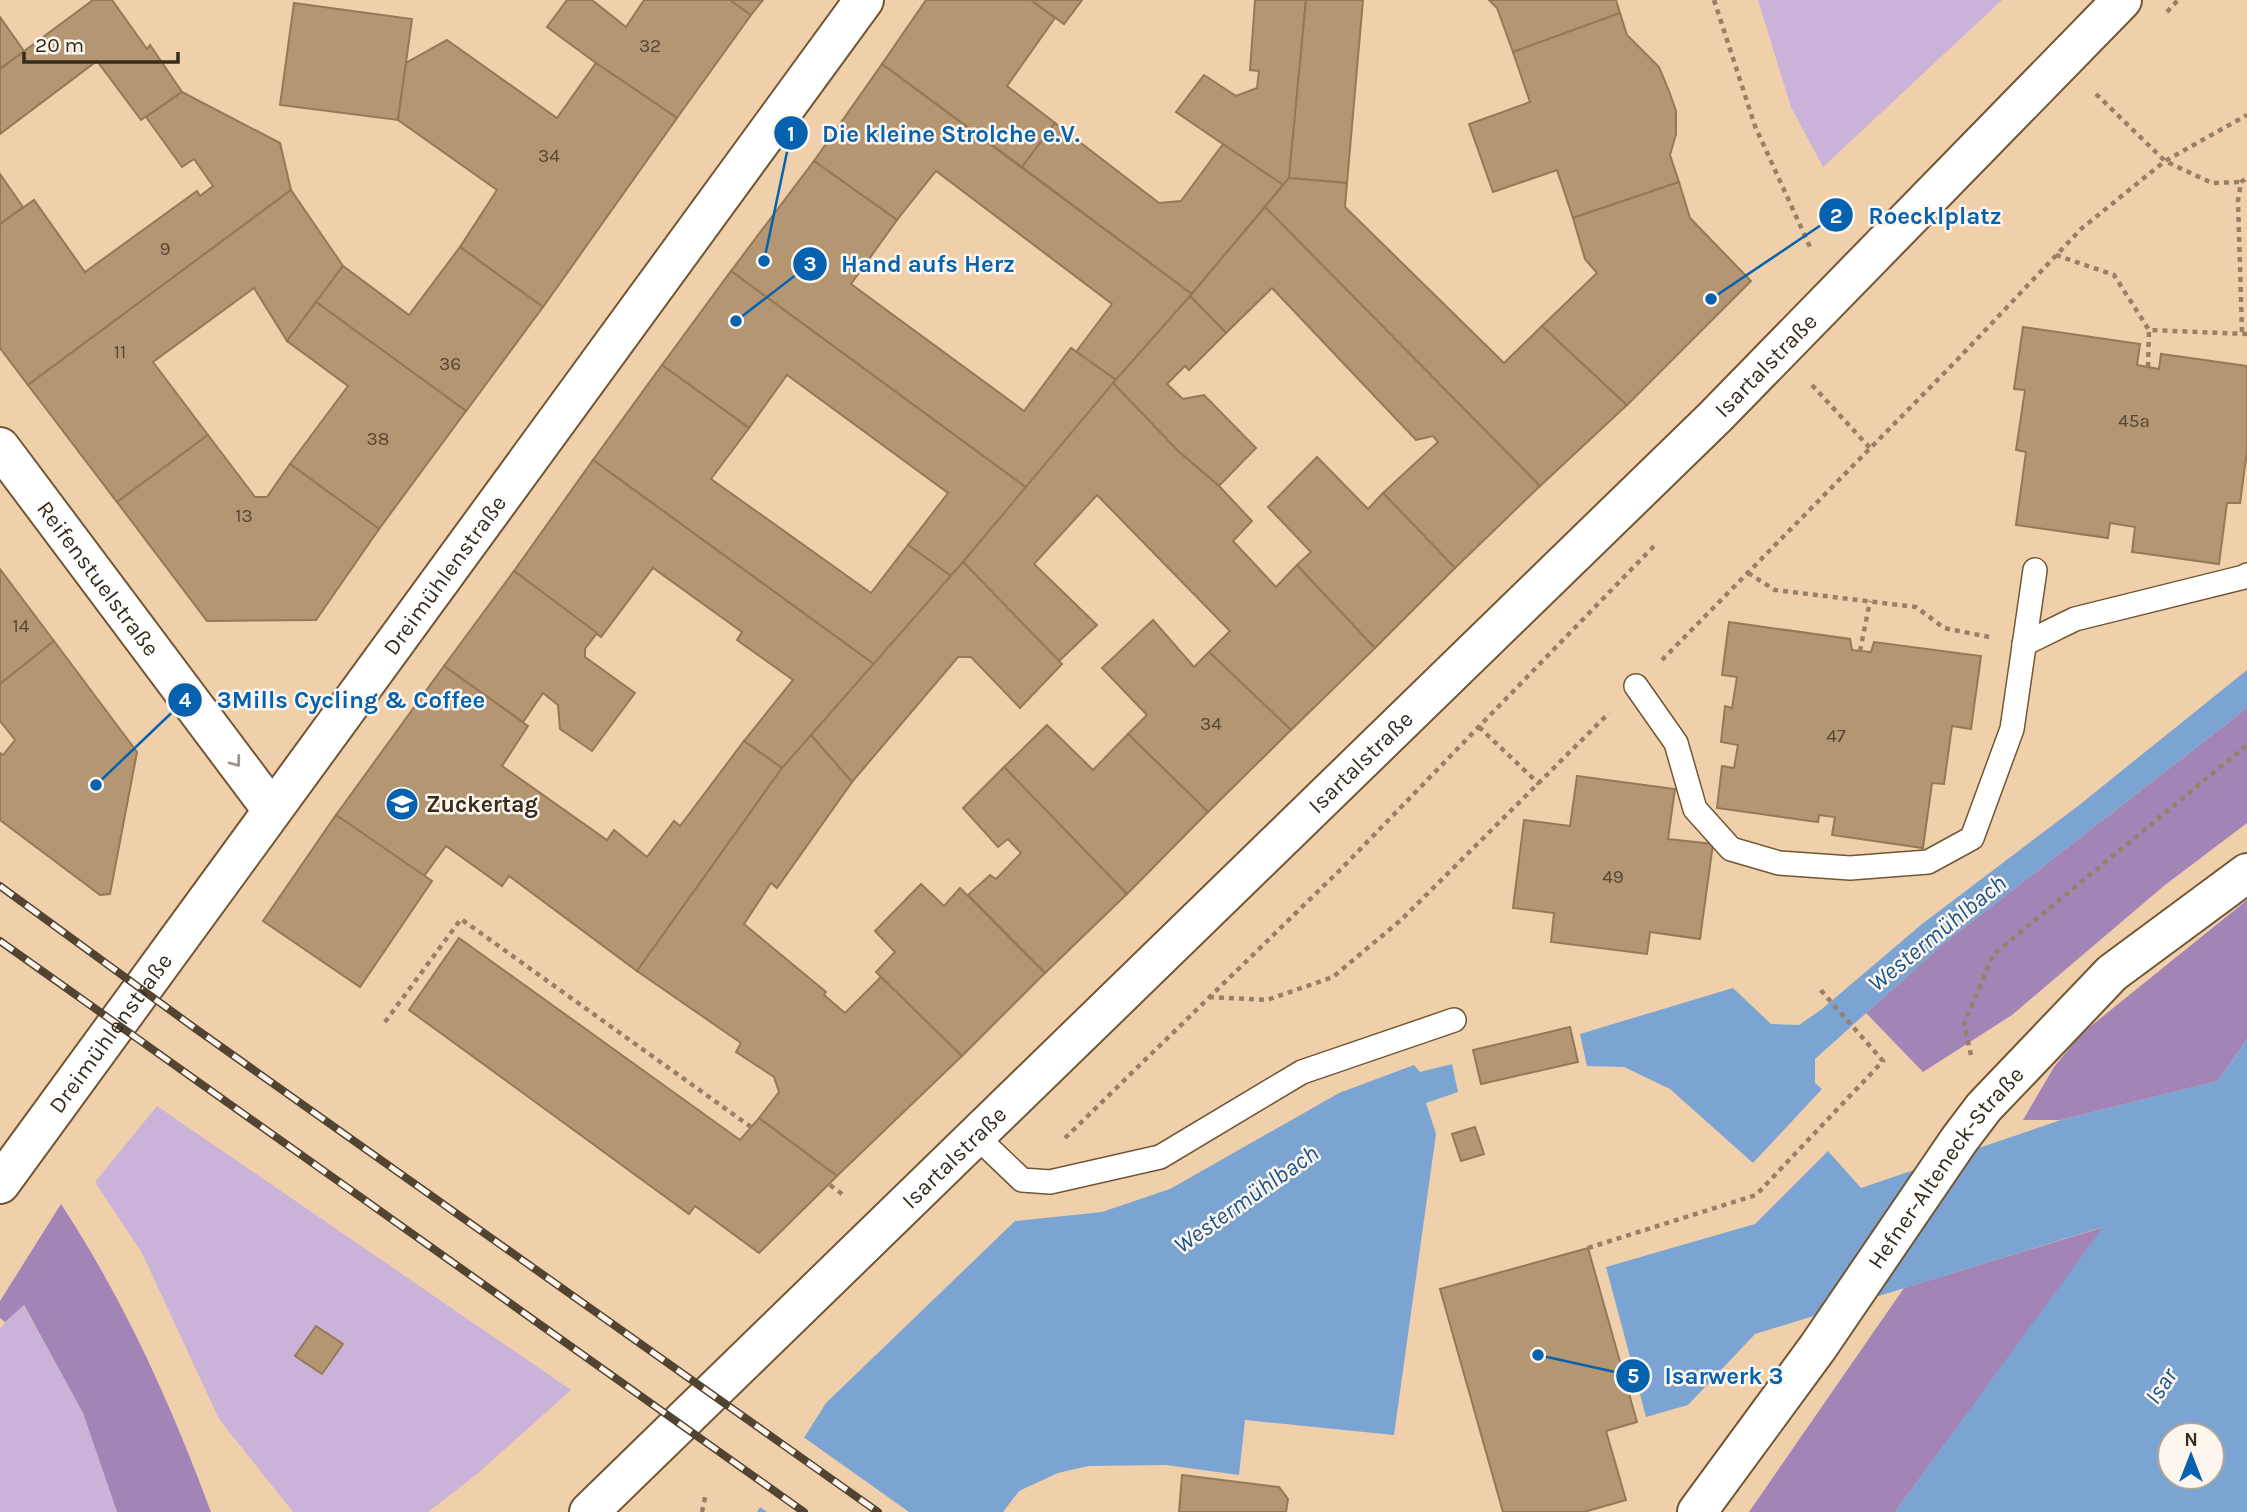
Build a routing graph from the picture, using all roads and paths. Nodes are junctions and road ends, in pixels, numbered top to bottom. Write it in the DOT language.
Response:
graph roads {
  1 [pos="863,0"];
  2 [pos="1714,0"];
  3 [pos="2122,0"];
  4 [pos="2178,0"];
  5 [pos="2173,5"];
  6 [pos="2096,94"];
  7 [pos="2247,115"];
  8 [pos="2165,161"];
  9 [pos="2247,177"];
  10 [pos="2241,182"];
  11 [pos="1810,247"];
  12 [pos="2056,255"];
  13 [pos="2149,330"];
  14 [pos="2245,333"];
  15 [pos="2147,367"];
  16 [pos="1817,378"];
  17 [pos="1811,384"];
  18 [pos="1802,394"];
  19 [pos="0,447"];
  20 [pos="1870,449"];
  21 [pos="1660,540"];
  22 [pos="2035,570"];
  23 [pos="1748,573"];
  24 [pos="2247,575"];
  25 [pos="1870,601"];
  26 [pos="2024,644"];
  27 [pos="1860,651"];
  28 [pos="1636,687"];
  29 [pos="1479,727"];
  30 [pos="2247,745"];
  31 [pos="1539,784"];
  32 [pos="272,810"];
  33 [pos="2247,873"];
  34 [pos="1818,987"];
  35 [pos="1209,997"];
  36 [pos="1454,1020"];
  37 [pos="384,1023"];
  38 [pos="1984,1107"];
  39 [pos="751,1127"];
  40 [pos="976,1136"];
  41 [pos="1021,1180"];
  42 [pos="0,1184"];
  43 [pos="830,1185"];
  44 [pos="846,1197"];
  45 [pos="1588,1248"];
  46 [pos="706,1493"];
  47 [pos="589,1512"];
  48 [pos="702,1512"];
  49 [pos="1697,1512"];
  1 -- 32 [label="street, Dreimühlenstraße"];
  2 -- 11 [label="path"];
  3 -- 40 [label="street, Isartalstraße"];
  4 -- 5 [label="path"];
  6 -- 8 [label="path"];
  7 -- 8 [label="path"];
  8 -- 10 [label="path"];
  8 -- 12 [label="path"];
  9 -- 10 [label="path"];
  10 -- 14 [label="path"];
  12 -- 13 [label="path"];
  12 -- 20 [label="path"];
  13 -- 14 [label="path"];
  13 -- 15 [label="path"];
  16 -- 17 [label="path, Isartalstraße"];
  17 -- 18 [label="path, Isartalstraße"];
  17 -- 20 [label="path"];
  19 -- 32 [label="street, Reifenstuelstraße, one-way"];
  20 -- 23 [label="path"];
  21 -- 29 [label="path"];
  22 -- 26 [label="lane"];
  23 -- 25 [label="path"];
  23 -- 28 [label="path"];
  24 -- 26 [label="lane"];
  25 -- 26 [label="path"];
  25 -- 27 [label="path"];
  26 -- 28 [label="lane"];
  28 -- 31 [label="path"];
  29 -- 31 [label="path"];
  29 -- 35 [label="path"];
  30 -- 38 [label="path"];
  31 -- 35 [label="path"];
  32 -- 42 [label="street, Dreimühlenstraße"];
  33 -- 38 [label="street, Hefner-Alteneck-Straße"];
  34 -- 45 [label="path"];
  35 -- 41 [label="path"];
  36 -- 41 [label="lane"];
  37 -- 39 [label="path"];
  38 -- 49 [label="street, Hefner-Alteneck-Straße"];
  40 -- 41 [label="lane"];
  40 -- 47 [label="street, Isartalstraße"];
  43 -- 44 [label="path"];
  46 -- 48 [label="path"];
}
